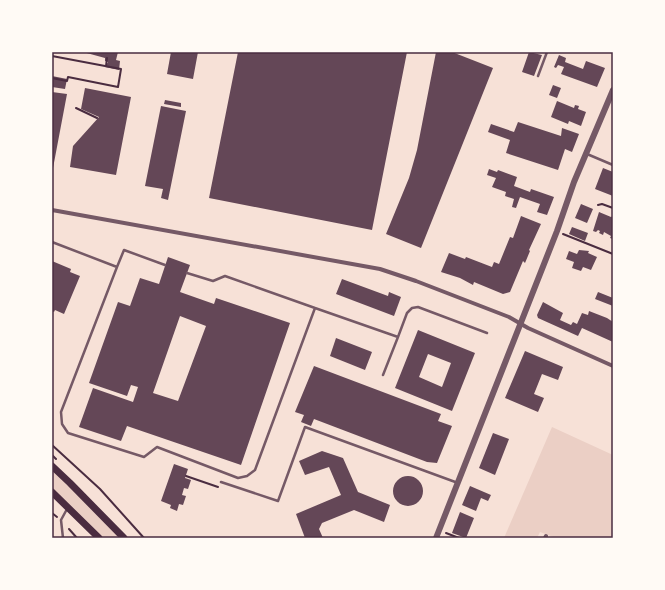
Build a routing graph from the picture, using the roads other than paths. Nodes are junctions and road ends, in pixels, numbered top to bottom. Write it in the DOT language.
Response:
graph roads {
  1 [pos="547,52"];
  2 [pos="538,76"];
  3 [pos="613,90"];
  4 [pos="587,154"];
  5 [pos="613,165"];
  6 [pos="52,210"];
  7 [pos="52,242"];
  8 [pos="166,265"];
  9 [pos="117,267"];
  10 [pos="187,273"];
  11 [pos="314,308"];
  12 [pos="520,323"];
  13 [pos="487,333"];
  14 [pos="398,338"];
  15 [pos="613,366"];
  16 [pos="383,375"];
  17 [pos="52,466"];
  18 [pos="221,482"];
  19 [pos="458,483"];
  20 [pos="52,492"];
  21 [pos="69,507"];
  22 [pos="63,538"];
  23 [pos="99,538"];
  24 [pos="124,538"];
  25 [pos="436,538"];
  1 -- 2 [label="lane"];
  3 -- 4 [label="street"];
  4 -- 5 [label="lane"];
  4 -- 12 [label="street"];
  6 -- 12 [label="street"];
  7 -- 9 [label="lane"];
  8 -- 9 [label="lane"];
  9 -- 11 [label="lane"];
  10 -- 11 [label="lane"];
  11 -- 14 [label="lane"];
  12 -- 15 [label="street"];
  12 -- 19 [label="street"];
  13 -- 14 [label="lane"];
  14 -- 16 [label="lane"];
  17 -- 24 [label="main road"];
  18 -- 19 [label="lane"];
  19 -- 25 [label="street"];
  20 -- 21 [label="main road"];
  21 -- 22 [label="lane"];
  21 -- 23 [label="main road"];
}
